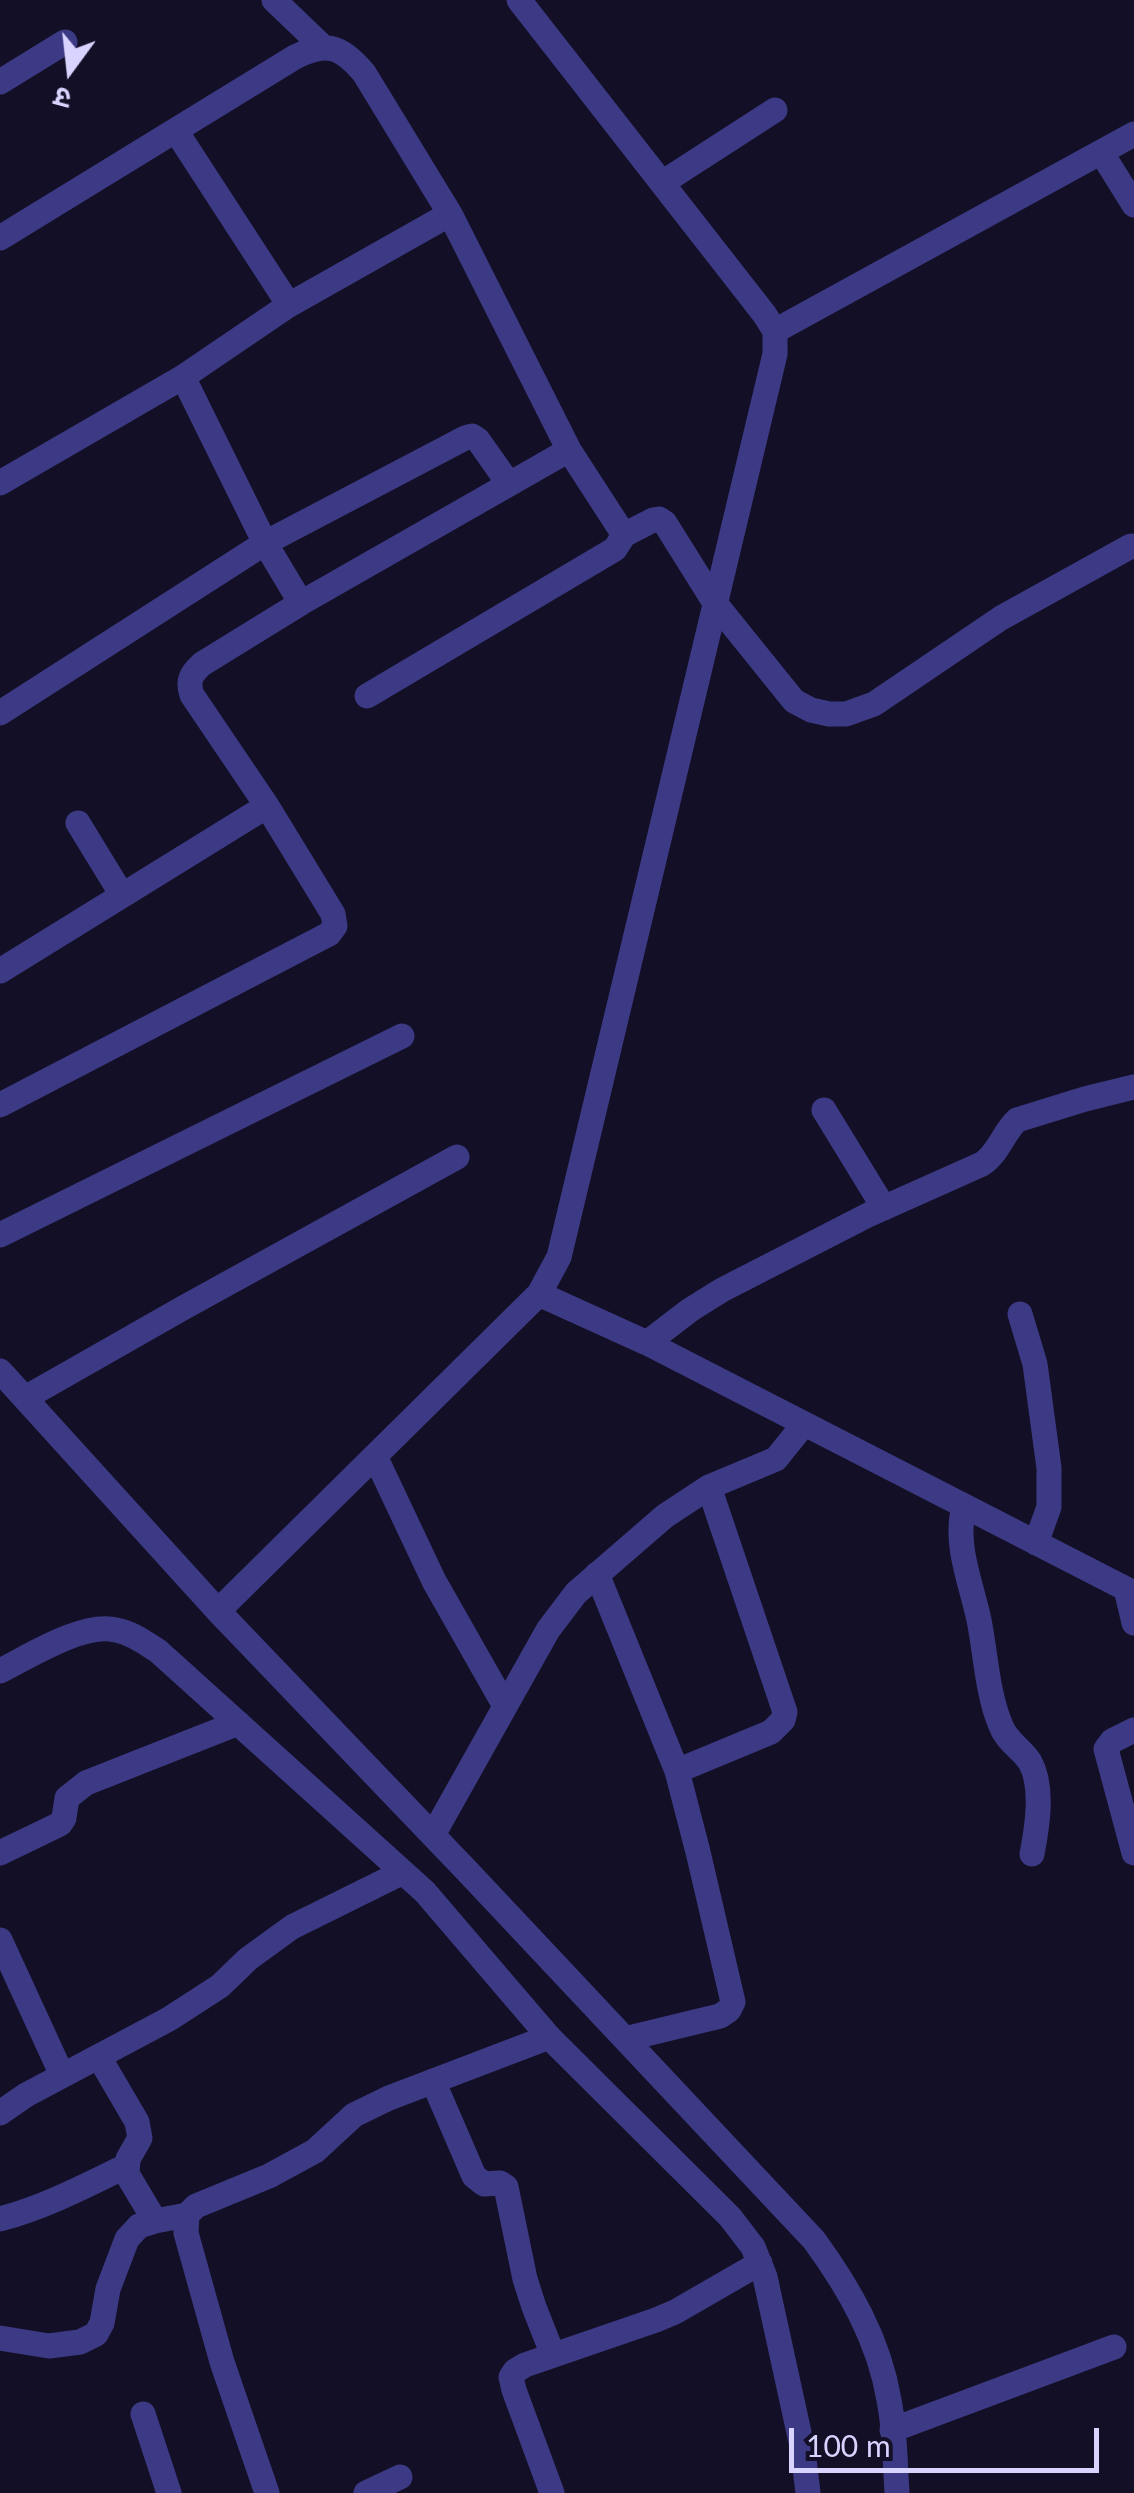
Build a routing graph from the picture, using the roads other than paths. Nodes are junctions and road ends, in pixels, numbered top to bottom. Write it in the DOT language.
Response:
graph roads {
  1 [pos="274,0"];
  2 [pos="519,0"];
  3 [pos="64,42"];
  4 [pos="323,47"];
  5 [pos="0,82"];
  6 [pos="775,110"];
  7 [pos="176,130"];
  8 [pos="1134,134"];
  9 [pos="1101,152"];
  10 [pos="662,183"];
  11 [pos="1134,205"];
  12 [pos="450,214"];
  13 [pos="0,238"];
  14 [pos="289,305"];
  15 [pos="775,331"];
  16 [pos="182,377"];
  17 [pos="569,450"];
  18 [pos="0,483"];
  19 [pos="510,484"];
  20 [pos="624,534"];
  21 [pos="265,543"];
  22 [pos="1130,546"];
  23 [pos="301,602"];
  24 [pos="715,603"];
  25 [pos="366,696"];
  26 [pos="0,713"];
  27 [pos="267,806"];
  28 [pos="78,823"];
  29 [pos="122,895"];
  30 [pos="0,972"];
  31 [pos="402,1036"];
  32 [pos="1134,1087"];
  33 [pos="0,1105"];
  34 [pos="824,1110"];
  35 [pos="456,1157"];
  36 [pos="884,1208"];
  37 [pos="0,1235"];
  38 [pos="539,1294"];
  39 [pos="1020,1314"];
  40 [pos="647,1343"];
  41 [pos="0,1371"];
  42 [pos="25,1398"];
  43 [pos="804,1424"];
  44 [pos="375,1456"];
  45 [pos="709,1487"];
  46 [pos="964,1506"];
  47 [pos="1036,1543"];
  48 [pos="598,1574"];
  49 [pos="1130,1591"];
  50 [pos="218,1610"];
  51 [pos="1134,1623"];
  52 [pos="0,1670"];
  53 [pos="505,1706"];
  54 [pos="238,1723"];
  55 [pos="1134,1730"];
  56 [pos="677,1771"];
  57 [pos="433,1835"];
  58 [pos="0,1852"];
  59 [pos="1134,1853"];
  60 [pos="1032,1854"];
  61 [pos="403,1872"];
  62 [pos="0,1940"];
  63 [pos="549,2038"];
  64 [pos="626,2039"];
  65 [pos="98,2057"];
  66 [pos="62,2076"];
  67 [pos="434,2082"];
  68 [pos="0,2113"];
  69 [pos="126,2166"];
  70 [pos="188,2215"];
  71 [pos="0,2219"];
  72 [pos="154,2221"];
  73 [pos="760,2263"];
  74 [pos="0,2338"];
  75 [pos="1114,2347"];
  76 [pos="553,2355"];
  77 [pos="143,2414"];
  78 [pos="892,2430"];
  79 [pos="400,2477"];
  80 [pos="802,2491"];
  81 [pos="170,2493"];
  82 [pos="267,2493"];
  83 [pos="366,2493"];
  84 [pos="552,2493"];
  85 [pos="897,2493"];
  1 -- 4 [label="street"];
  2 -- 10 [label="street"];
  3 -- 5 [label="street"];
  4 -- 7 [label="street"];
  4 -- 12 [label="street"];
  6 -- 10 [label="street"];
  7 -- 13 [label="street"];
  7 -- 14 [label="street"];
  8 -- 9 [label="street"];
  9 -- 11 [label="street"];
  9 -- 15 [label="street"];
  10 -- 15 [label="street"];
  12 -- 14 [label="street"];
  12 -- 17 [label="street"];
  14 -- 16 [label="street"];
  15 -- 24 [label="street"];
  16 -- 18 [label="street"];
  16 -- 21 [label="street"];
  17 -- 19 [label="street"];
  17 -- 20 [label="street"];
  19 -- 21 [label="street"];
  19 -- 23 [label="street"];
  20 -- 24 [label="street"];
  20 -- 25 [label="street"];
  21 -- 23 [label="street"];
  21 -- 26 [label="street"];
  22 -- 24 [label="street"];
  23 -- 27 [label="street"];
  24 -- 38 [label="street"];
  27 -- 29 [label="street"];
  27 -- 33 [label="street"];
  28 -- 29 [label="street"];
  29 -- 30 [label="street"];
  31 -- 37 [label="street"];
  32 -- 36 [label="street"];
  34 -- 36 [label="street"];
  35 -- 42 [label="street"];
  36 -- 40 [label="street"];
  38 -- 40 [label="street"];
  38 -- 44 [label="street"];
  39 -- 47 [label="street"];
  40 -- 43 [label="street"];
  41 -- 42 [label="street"];
  42 -- 50 [label="street"];
  43 -- 45 [label="street"];
  43 -- 46 [label="street"];
  44 -- 50 [label="street"];
  44 -- 53 [label="street"];
  45 -- 48 [label="street"];
  45 -- 56 [label="street"];
  46 -- 47 [label="street"];
  46 -- 60 [label="street"];
  47 -- 49 [label="street"];
  48 -- 53 [label="street"];
  48 -- 56 [label="street"];
  49 -- 51 [label="street"];
  50 -- 57 [label="street"];
  52 -- 54 [label="street"];
  53 -- 57 [label="street"];
  54 -- 58 [label="street"];
  54 -- 61 [label="street"];
  55 -- 59 [label="street"];
  56 -- 64 [label="street"];
  57 -- 64 [label="street"];
  61 -- 63 [label="street"];
  61 -- 65 [label="street"];
  62 -- 66 [label="street"];
  63 -- 67 [label="street"];
  63 -- 73 [label="street"];
  64 -- 78 [label="street"];
  65 -- 66 [label="street"];
  65 -- 69 [label="street"];
  66 -- 68 [label="street"];
  67 -- 70 [label="street"];
  67 -- 76 [label="street"];
  69 -- 71 [label="street"];
  69 -- 72 [label="street"];
  70 -- 72 [label="street"];
  70 -- 82 [label="street"];
  72 -- 74 [label="street"];
  73 -- 76 [label="street"];
  73 -- 80 [label="street"];
  75 -- 78 [label="street"];
  76 -- 84 [label="street"];
  77 -- 81 [label="street"];
  78 -- 85 [label="street"];
  79 -- 83 [label="street"];
}
